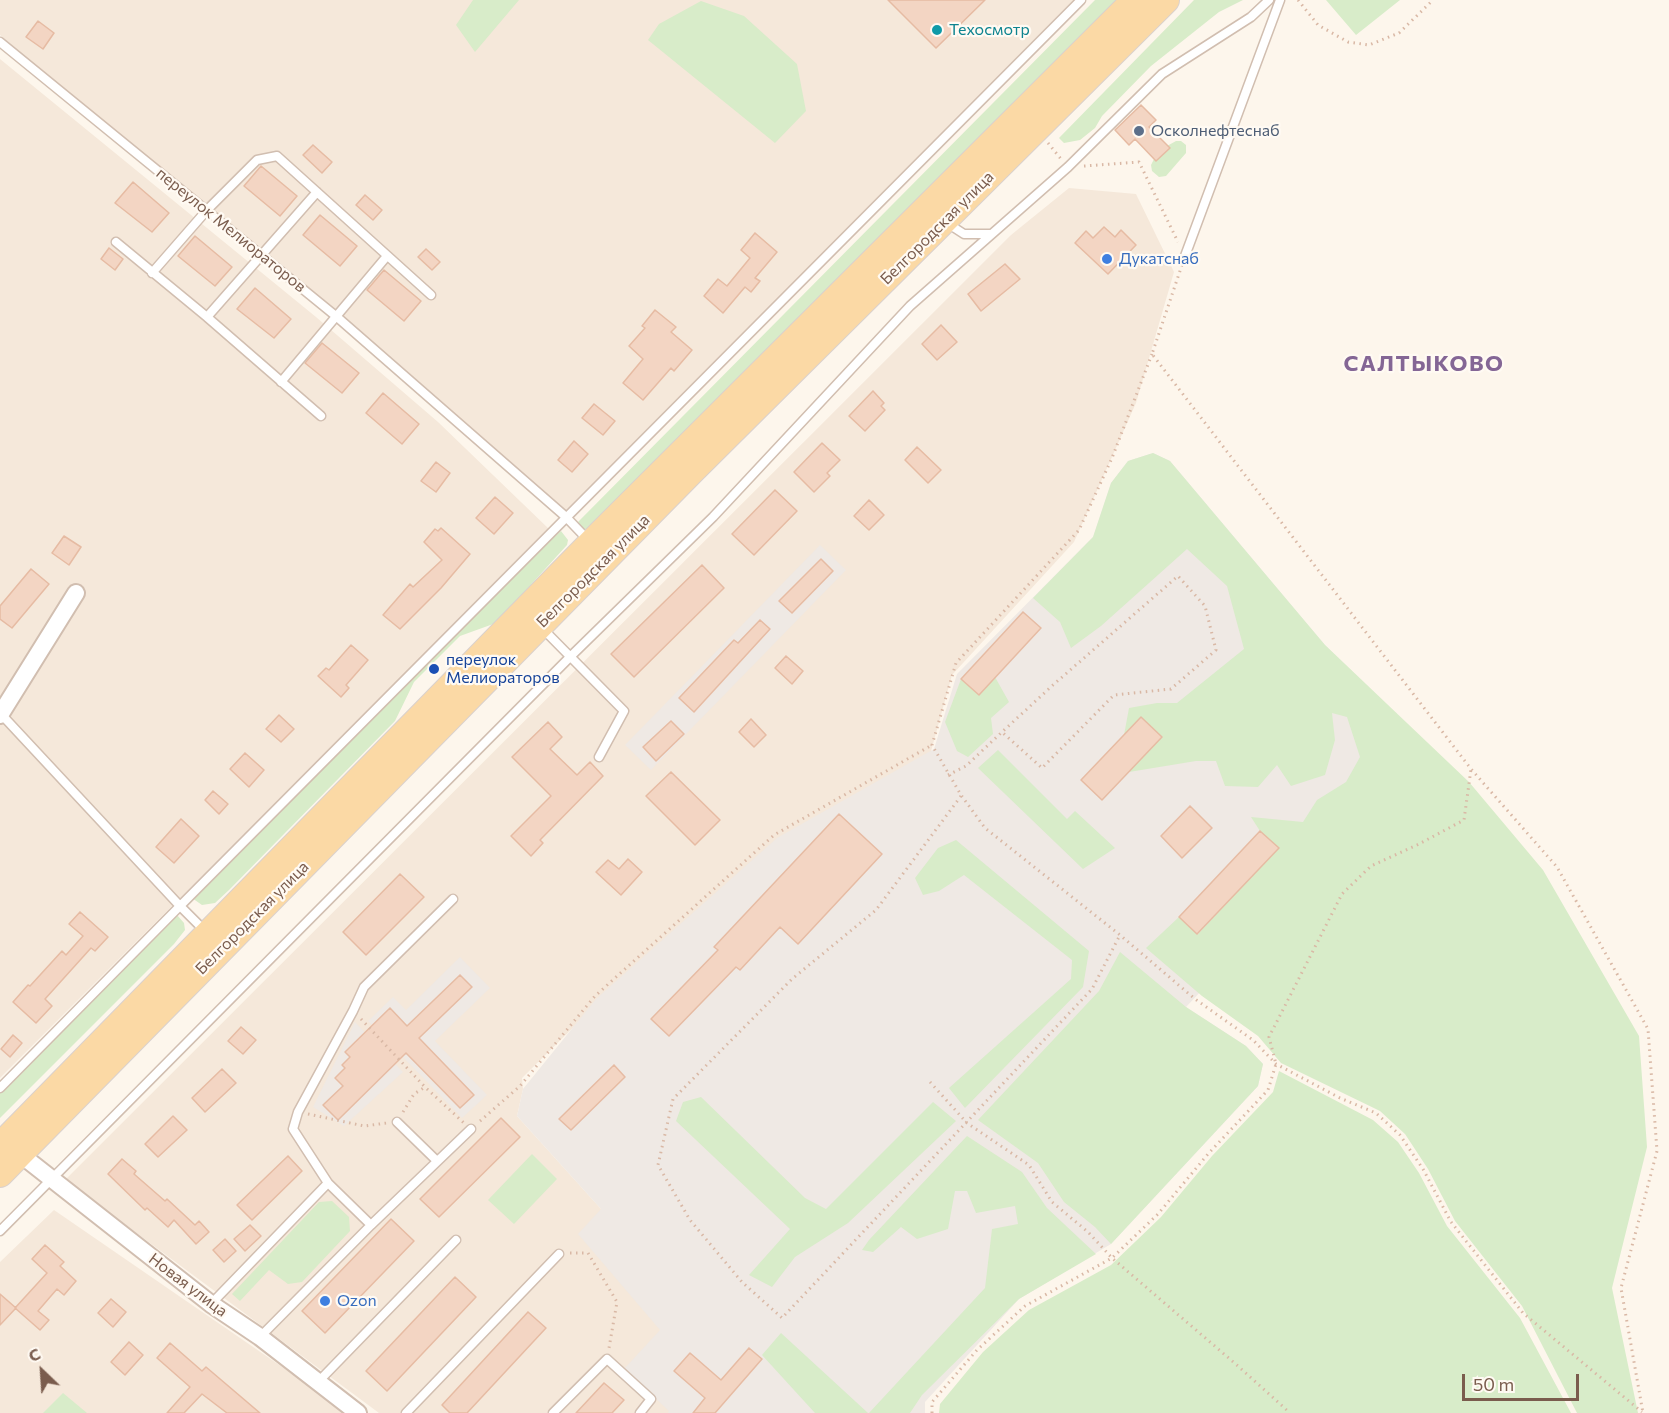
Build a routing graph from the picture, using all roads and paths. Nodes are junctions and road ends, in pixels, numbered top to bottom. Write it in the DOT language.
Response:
graph roads {
  1 [pos="1081,0"];
  2 [pos="1136,0"];
  3 [pos="1166,0"];
  4 [pos="1269,0"];
  5 [pos="1280,0"];
  6 [pos="1298,0"];
  7 [pos="1433,0"];
  8 [pos="0,42"];
  9 [pos="1036,130"];
  10 [pos="1068,167"];
  11 [pos="959,191"];
  12 [pos="316,192"];
  13 [pos="207,210"];
  14 [pos="945,222"];
  15 [pos="991,234"];
  16 [pos="116,242"];
  17 [pos="262,254"];
  18 [pos="387,256"];
  19 [pos="1185,256"];
  20 [pos="152,273"];
  21 [pos="430,295"];
  22 [pos="207,317"];
  23 [pos="337,317"];
  24 [pos="1152,354"];
  25 [pos="281,382"];
  26 [pos="321,416"];
  27 [pos="566,517"];
  28 [pos="591,543"];
  29 [pos="76,593"];
  30 [pos="540,626"];
  31 [pos="571,656"];
  32 [pos="1,715"];
  33 [pos="1002,732"];
  34 [pos="932,745"];
  35 [pos="599,757"];
  36 [pos="1472,769"];
  37 [pos="948,775"];
  38 [pos="961,795"];
  39 [pos="453,899"];
  40 [pos="180,906"];
  41 [pos="208,935"];
  42 [pos="1120,935"];
  43 [pos="353,1011"];
  44 [pos="1276,1064"];
  45 [pos="930,1082"];
  46 [pos="0,1088"];
  47 [pos="298,1112"];
  48 [pos="397,1122"];
  49 [pos="967,1123"];
  50 [pos="364,1126"];
  51 [pos="471,1129"];
  52 [pos="10,1150"];
  53 [pos="437,1161"];
  54 [pos="0,1174"];
  55 [pos="50,1180"];
  56 [pos="328,1183"];
  57 [pos="371,1225"];
  58 [pos="0,1231"];
  59 [pos="456,1240"];
  60 [pos="559,1254"];
  61 [pos="1112,1258"];
  62 [pos="211,1304"];
  63 [pos="260,1337"];
  64 [pos="607,1359"];
  65 [pos="318,1382"];
  66 [pos="358,1413"];
  67 [pos="406,1413"];
  68 [pos="553,1413"];
  69 [pos="640,1413"];
  70 [pos="932,1413"];
  71 [pos="1290,1413"];
  72 [pos="1642,1413"];
  1 -- 27 [label="lane"];
  2 -- 11 [label="main road, Белгородская улица"];
  3 -- 9 [label="main road, Белгородская улица"];
  4 -- 10 [label="lane"];
  5 -- 19 [label="lane"];
  6 -- 7 [label="path"];
  8 -- 13 [label="lane, переулок Мелиораторов"];
  9 -- 10 [label="path"];
  9 -- 11 [label="main road, Белгородская улица"];
  10 -- 15 [label="lane"];
  10 -- 19 [label="path"];
  11 -- 14 [label="main road, Белгородская улица"];
  11 -- 28 [label="main road, Белгородская улица"];
  12 -- 13 [label="lane"];
  12 -- 17 [label="lane"];
  12 -- 18 [label="lane"];
  13 -- 17 [label="lane, переулок Мелиораторов"];
  13 -- 20 [label="lane"];
  14 -- 15 [label="lane"];
  14 -- 30 [label="main road, Белгородская улица"];
  15 -- 31 [label="lane"];
  16 -- 20 [label="lane"];
  17 -- 22 [label="lane"];
  17 -- 23 [label="lane, переулок Мелиораторов"];
  18 -- 21 [label="lane"];
  18 -- 23 [label="lane"];
  19 -- 24 [label="path"];
  20 -- 22 [label="lane"];
  22 -- 25 [label="lane"];
  23 -- 25 [label="lane"];
  23 -- 27 [label="lane, переулок Мелиораторов"];
  24 -- 34 [label="path"];
  24 -- 36 [label="path"];
  25 -- 26 [label="lane"];
  27 -- 28 [label="lane, переулок Мелиораторов"];
  27 -- 40 [label="lane"];
  28 -- 41 [label="main road, Белгородская улица"];
  29 -- 32 [label="street"];
  30 -- 31 [label="lane"];
  30 -- 52 [label="main road, Белгородская улица"];
  31 -- 35 [label="lane"];
  31 -- 55 [label="lane"];
  32 -- 40 [label="lane"];
  33 -- 33 [label="path"];
  33 -- 37 [label="path"];
  34 -- 37 [label="path"];
  34 -- 51 [label="path"];
  36 -- 44 [label="path"];
  36 -- 72 [label="path"];
  37 -- 38 [label="path"];
  38 -- 42 [label="path"];
  38 -- 49 [label="path"];
  39 -- 43 [label="lane"];
  40 -- 41 [label="lane"];
  40 -- 46 [label="lane"];
  41 -- 52 [label="main road, Белгородская улица"];
  42 -- 44 [label="path"];
  42 -- 49 [label="path"];
  43 -- 47 [label="lane"];
  43 -- 51 [label="path"];
  44 -- 61 [label="path"];
  44 -- 72 [label="path"];
  45 -- 49 [label="path"];
  47 -- 50 [label="path"];
  47 -- 56 [label="lane"];
  48 -- 53 [label="lane"];
  49 -- 61 [label="path"];
  51 -- 53 [label="lane"];
  52 -- 54 [label="main road, Белгородская улица"];
  52 -- 55 [label="street, Новая улица"];
  53 -- 57 [label="lane"];
  55 -- 58 [label="lane"];
  55 -- 62 [label="street, Новая улица"];
  56 -- 57 [label="lane"];
  56 -- 62 [label="lane"];
  57 -- 63 [label="lane"];
  59 -- 65 [label="lane"];
  60 -- 64 [label="path"];
  60 -- 67 [label="lane"];
  61 -- 70 [label="path"];
  61 -- 71 [label="path"];
  62 -- 63 [label="street, Новая улица"];
  63 -- 65 [label="street, Новая улица"];
  64 -- 68 [label="lane"];
  64 -- 69 [label="lane"];
  65 -- 66 [label="street, Новая улица"];
}
